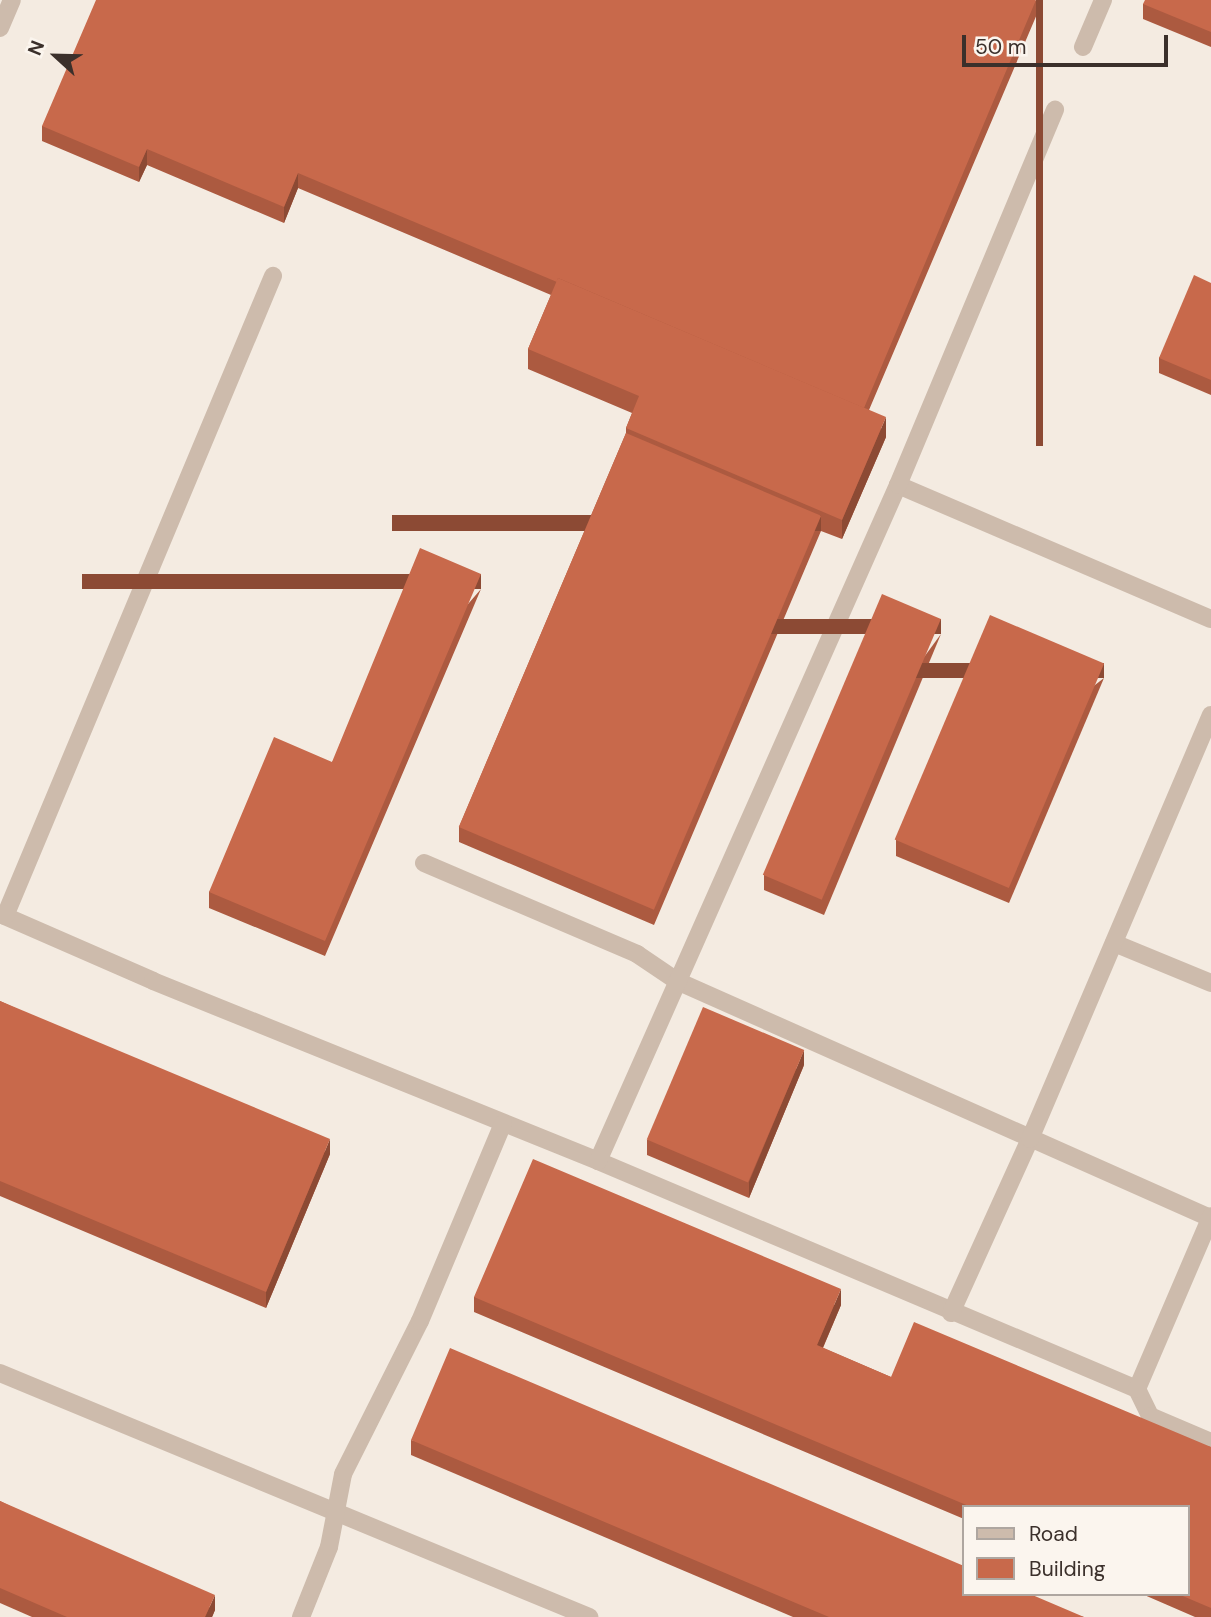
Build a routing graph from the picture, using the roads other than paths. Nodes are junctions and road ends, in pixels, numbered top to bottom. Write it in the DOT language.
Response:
graph roads {
  1 [pos="12,0"];
  2 [pos="1103,0"];
  3 [pos="0,28"];
  4 [pos="1083,47"];
  5 [pos="1055,109"];
  6 [pos="273,276"];
  7 [pos="898,485"];
  8 [pos="1211,619"];
  9 [pos="1211,715"];
  10 [pos="424,863"];
  11 [pos="2,915"];
  12 [pos="1114,943"];
  13 [pos="677,981"];
  14 [pos="1211,983"];
  15 [pos="503,1124"];
  16 [pos="1030,1139"];
  17 [pos="598,1161"];
  18 [pos="1211,1217"];
  19 [pos="951,1313"];
  20 [pos="0,1373"];
  21 [pos="1137,1389"];
  22 [pos="1211,1442"];
  23 [pos="335,1512"];
  24 [pos="301,1617"];
  25 [pos="589,1617"];
  1 -- 3 [label="lane"];
  2 -- 4 [label="lane"];
  5 -- 7 [label="lane"];
  6 -- 11 [label="lane"];
  7 -- 8 [label="lane"];
  7 -- 13 [label="lane"];
  9 -- 12 [label="lane"];
  10 -- 13 [label="lane"];
  11 -- 15 [label="lane"];
  12 -- 14 [label="lane"];
  12 -- 16 [label="lane"];
  13 -- 16 [label="lane"];
  13 -- 17 [label="lane"];
  15 -- 17 [label="lane"];
  15 -- 23 [label="lane"];
  16 -- 18 [label="lane"];
  16 -- 19 [label="lane"];
  17 -- 19 [label="lane"];
  18 -- 21 [label="lane"];
  19 -- 21 [label="lane"];
  20 -- 23 [label="lane"];
  21 -- 22 [label="lane"];
  23 -- 24 [label="lane"];
  23 -- 25 [label="lane"];
}
